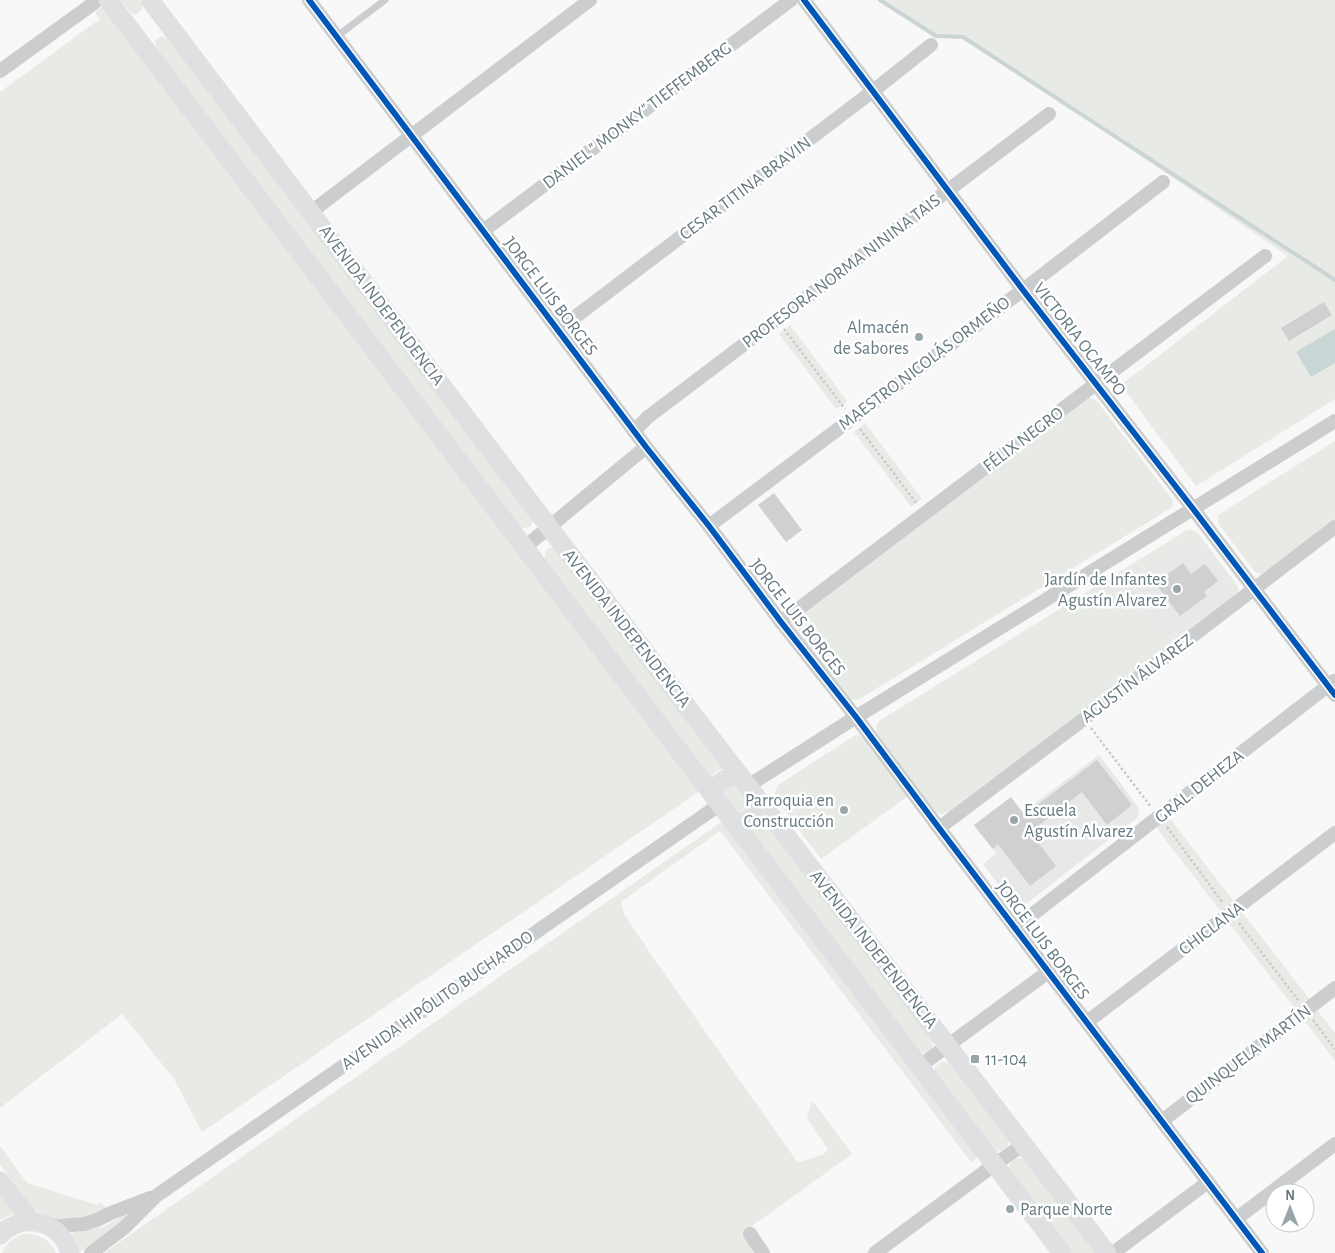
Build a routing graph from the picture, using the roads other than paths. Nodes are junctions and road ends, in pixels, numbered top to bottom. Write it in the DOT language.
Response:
graph roads {
  1 [pos="98,0"];
  2 [pos="108,0"];
  3 [pos="309,0"];
  4 [pos="385,0"];
  5 [pos="590,0"];
  6 [pos="791,0"];
  7 [pos="804,0"];
  8 [pos="156,5"];
  9 [pos="135,35"];
  10 [pos="336,37"];
  11 [pos="931,45"];
  12 [pos="0,71"];
  13 [pos="873,91"];
  14 [pos="1049,114"];
  15 [pos="411,135"];
  16 [pos="1163,182"];
  17 [pos="948,191"];
  18 [pos="311,212"];
  19 [pos="483,231"];
  20 [pos="1264,256"];
  21 [pos="1023,290"];
  22 [pos="558,330"];
  23 [pos="1096,384"];
  24 [pos="1335,421"];
  25 [pos="634,431"];
  26 [pos="646,447"];
  27 [pos="1194,510"];
  28 [pos="709,526"];
  29 [pos="1335,526"];
  30 [pos="549,527"];
  31 [pos="525,547"];
  32 [pos="1254,589"];
  33 [pos="781,622"];
  34 [pos="1333,687"];
  35 [pos="856,717"];
  36 [pos="744,780"];
  37 [pos="716,801"];
  38 [pos="762,803"];
  39 [pos="734,823"];
  40 [pos="938,828"];
  41 [pos="1335,833"];
  42 [pos="1015,928"];
  43 [pos="1048,972"];
  44 [pos="1335,988"];
  45 [pos="1087,1022"];
  46 [pos="949,1046"];
  47 [pos="920,1066"];
  48 [pos="1162,1120"];
  49 [pos="1024,1144"];
  50 [pos="1335,1144"];
  51 [pos="994,1165"];
  52 [pos="0,1181"];
  53 [pos="1208,1182"];
  54 [pos="156,1196"];
  55 [pos="1236,1219"];
  56 [pos="38,1223"];
  57 [pos="750,1234"];
  58 [pos="0,1235"];
  59 [pos="1056,1251"];
  60 [pos="70,1253"];
  61 [pos="91,1253"];
  62 [pos="763,1253"];
  63 [pos="875,1253"];
  64 [pos="1107,1253"];
  65 [pos="1113,1253"];
  66 [pos="1262,1253"];
  1 -- 12 [label="street"];
  2 -- 9 [label="main road, AVENIDA INDEPENDENCIA"];
  3 -- 10 [label="street, JORGE LUIS BORGES"];
  4 -- 10 [label="lane"];
  5 -- 15 [label="street"];
  6 -- 19 [label="street, DANIEL \" MONKY\" TIEFFEMBERG"];
  7 -- 13 [label="street, VICTORIA OCAMPO"];
  8 -- 9 [label="main road"];
  8 -- 18 [label="main road, AVENIDA INDEPENDENCIA"];
  9 -- 31 [label="main road, AVENIDA INDEPENDENCIA"];
  10 -- 15 [label="street, JORGE LUIS BORGES"];
  11 -- 13 [label="street, CESAR TITINA BRAVIN"];
  13 -- 17 [label="street, VICTORIA OCAMPO"];
  13 -- 22 [label="street, CESAR TITINA BRAVIN"];
  14 -- 17 [label="street, PROFESORA NORMA NININA TAIS"];
  15 -- 18 [label="street"];
  15 -- 19 [label="street, JORGE LUIS BORGES"];
  16 -- 21 [label="street, MAESTRO NICOLÁS ORMEÑO"];
  17 -- 21 [label="street, VICTORIA OCAMPO"];
  17 -- 25 [label="street, PROFESORA NORMA NININA TAIS"];
  18 -- 30 [label="main road, AVENIDA INDEPENDENCIA"];
  19 -- 22 [label="street, JORGE LUIS BORGES"];
  20 -- 23 [label="street, FÉLIX NEGRO"];
  21 -- 23 [label="street, VICTORIA OCAMPO"];
  21 -- 28 [label="street, MAESTRO NICOLÁS ORMEÑO"];
  22 -- 25 [label="street, JORGE LUIS BORGES"];
  23 -- 27 [label="street, VICTORIA OCAMPO"];
  23 -- 33 [label="street, FÉLIX NEGRO"];
  24 -- 27 [label="street"];
  25 -- 26 [label="street, JORGE LUIS BORGES"];
  26 -- 28 [label="street, JORGE LUIS BORGES"];
  26 -- 30 [label="street"];
  27 -- 32 [label="street, VICTORIA OCAMPO"];
  27 -- 35 [label="street"];
  28 -- 33 [label="street, JORGE LUIS BORGES"];
  29 -- 32 [label="street, AGUSTÍN ÁLVAREZ"];
  30 -- 31 [label="street"];
  30 -- 36 [label="main road, AVENIDA INDEPENDENCIA"];
  31 -- 37 [label="main road, AVENIDA INDEPENDENCIA"];
  32 -- 34 [label="street, VICTORIA OCAMPO"];
  32 -- 40 [label="street, AGUSTÍN ÁLVAREZ"];
  33 -- 35 [label="street, JORGE LUIS BORGES"];
  34 -- 42 [label="street, GRAL. DEHEZA"];
  35 -- 36 [label="street"];
  35 -- 40 [label="street, JORGE LUIS BORGES"];
  36 -- 37 [label="main road"];
  36 -- 38 [label="main road, AVENIDA INDEPENDENCIA"];
  37 -- 39 [label="main road, AVENIDA INDEPENDENCIA"];
  37 -- 54 [label="street, AVENIDA HIPÓLITO BUCHARDO"];
  38 -- 39 [label="main road"];
  38 -- 46 [label="main road, AVENIDA INDEPENDENCIA"];
  39 -- 47 [label="main road, AVENIDA INDEPENDENCIA"];
  40 -- 42 [label="street, JORGE LUIS BORGES"];
  41 -- 45 [label="street, CHICLANA"];
  42 -- 43 [label="street, JORGE LUIS BORGES"];
  43 -- 45 [label="street, JORGE LUIS BORGES"];
  43 -- 46 [label="street"];
  44 -- 48 [label="street, QUINQUELA MARTÍN"];
  45 -- 48 [label="street, JORGE LUIS BORGES"];
  46 -- 47 [label="street"];
  46 -- 49 [label="main road, AVENIDA INDEPENDENCIA"];
  47 -- 51 [label="main road, AVENIDA INDEPENDENCIA"];
  48 -- 53 [label="street, JORGE LUIS BORGES"];
  49 -- 51 [label="street"];
  49 -- 64 [label="main road, AVENIDA INDEPENDENCIA"];
  50 -- 55 [label="street"];
  51 -- 59 [label="main road, AVENIDA INDEPENDENCIA"];
  51 -- 63 [label="street"];
  52 -- 56 [label="main road"];
  53 -- 55 [label="street, JORGE LUIS BORGES"];
  53 -- 65 [label="street"];
  54 -- 56 [label="street, AVENIDA HIPÓLITO BUCHARDO"];
  54 -- 61 [label="street, AVENIDA HIPÓLITO BUCHARDO"];
  55 -- 66 [label="street, JORGE LUIS BORGES"];
  56 -- 58 [label="main road"];
  56 -- 60 [label="main road"];
  57 -- 62 [label="street"];
}
